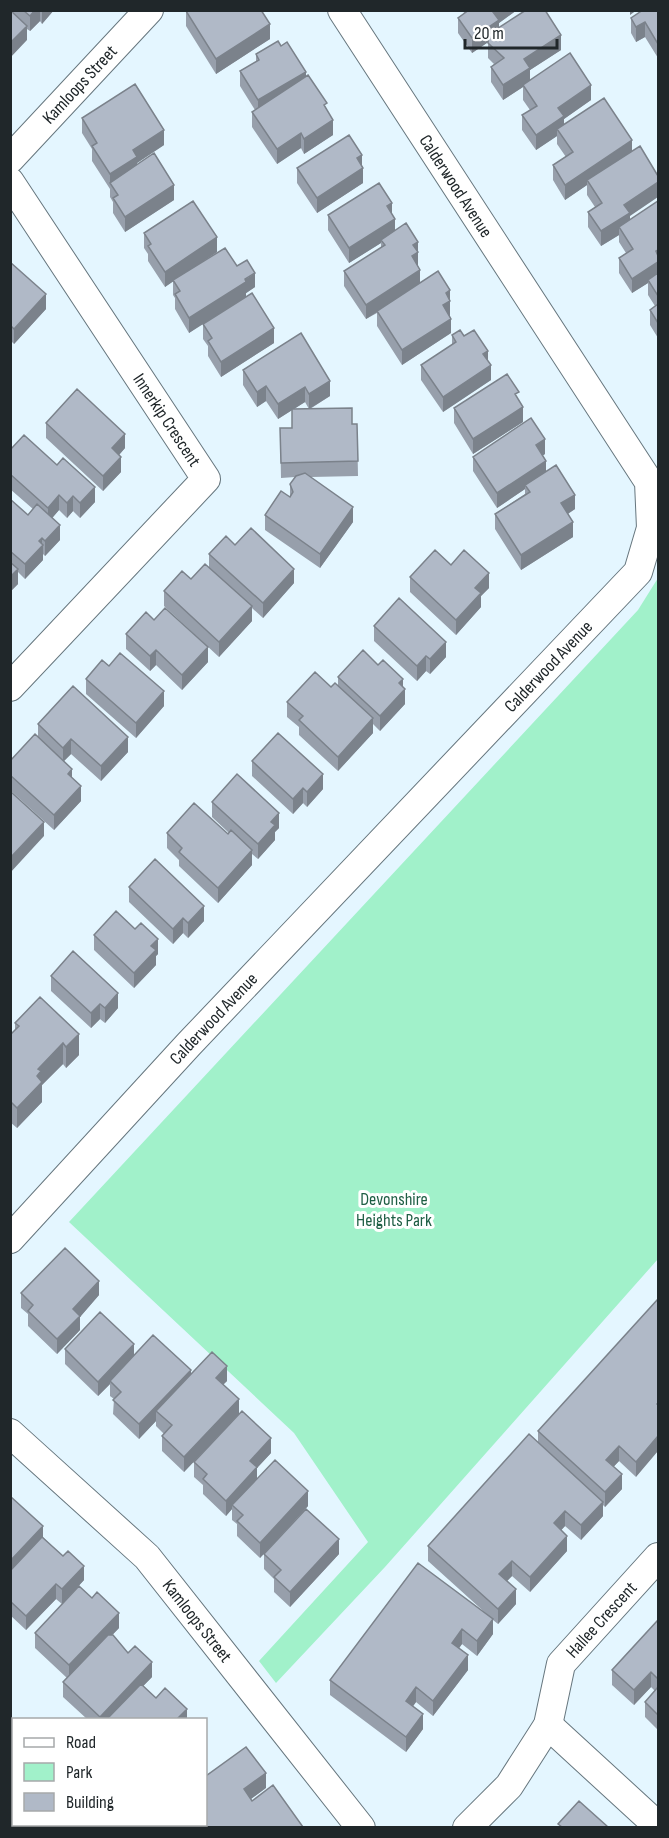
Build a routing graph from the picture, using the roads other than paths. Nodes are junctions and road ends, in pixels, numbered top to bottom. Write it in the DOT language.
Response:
graph roads {
  1 [pos="149,10"];
  2 [pos="342,10"];
  3 [pos="10,159"];
  4 [pos="10,182"];
  5 [pos="10,687"];
  6 [pos="10,1239"];
  7 [pos="10,1433"];
  8 [pos="658,1557"];
  9 [pos="548,1725"];
  10 [pos="658,1826"];
  11 [pos="362,1827"];
  12 [pos="467,1827"];
  1 -- 3 [label="street, Kamloops Street"];
  2 -- 6 [label="street, Calderwood Avenue"];
  4 -- 5 [label="street, Innerkip Crescent"];
  7 -- 11 [label="street, Kamloops Street"];
  8 -- 9 [label="street, Hallee Crescent"];
  9 -- 10 [label="street"];
  9 -- 12 [label="street, Hallee Crescent"];
}
